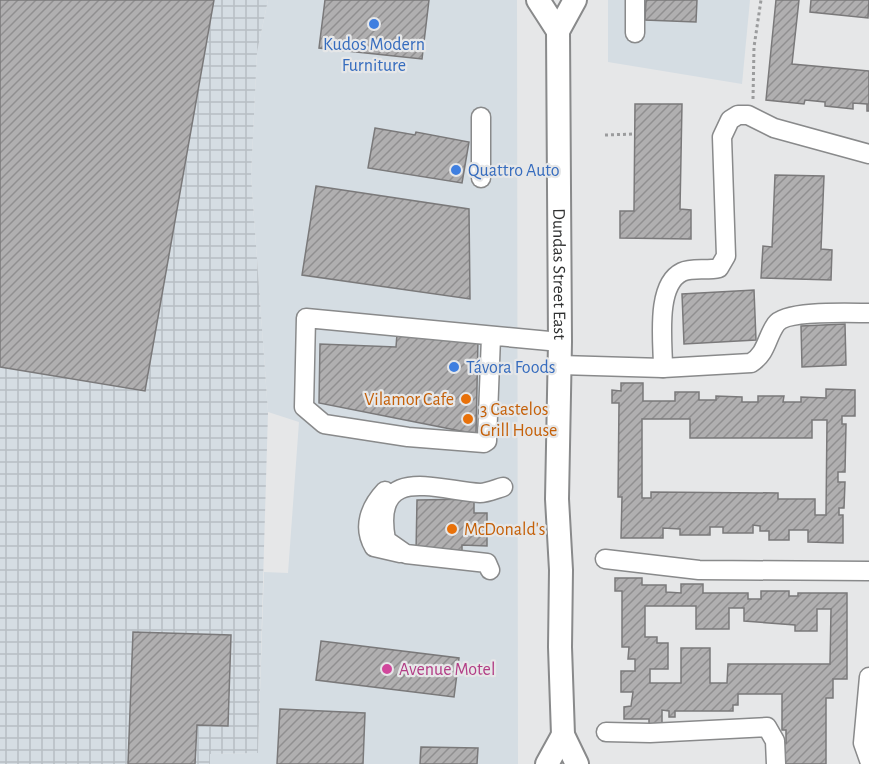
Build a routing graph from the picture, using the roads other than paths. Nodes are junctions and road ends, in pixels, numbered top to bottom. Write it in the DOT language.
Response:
graph roads {
  1 [pos="538,0"];
  2 [pos="575,0"];
  3 [pos="635,0"];
  4 [pos="558,31"];
  5 [pos="635,33"];
  6 [pos="481,117"];
  7 [pos="868,158"];
  8 [pos="482,178"];
  9 [pos="869,313"];
  10 [pos="491,337"];
  11 [pos="560,342"];
  12 [pos="560,365"];
  13 [pos="663,368"];
  14 [pos="503,487"];
  15 [pos="604,559"];
  16 [pos="490,570"];
  17 [pos="869,571"];
  18 [pos="869,677"];
  19 [pos="606,732"];
  20 [pos="563,735"];
  21 [pos="869,760"];
  22 [pos="547,764"];
  23 [pos="577,764"];
  24 [pos="776,764"];
  1 -- 4 [label="main road"];
  2 -- 4 [label="main road, Dundas Street East"];
  3 -- 5 [label="street"];
  4 -- 11 [label="main road, Dundas Street East"];
  6 -- 8 [label="street"];
  7 -- 13 [label="street"];
  9 -- 13 [label="street"];
  10 -- 10 [label="street"];
  10 -- 11 [label="street"];
  11 -- 12 [label="main road, Dundas Street East"];
  12 -- 13 [label="street"];
  12 -- 20 [label="main road, Dundas Street East"];
  14 -- 16 [label="street"];
  15 -- 17 [label="street"];
  18 -- 21 [label="street"];
  19 -- 24 [label="street"];
  20 -- 22 [label="main road, Dundas Street East"];
  20 -- 23 [label="main road, Dundas Street East"];
}
